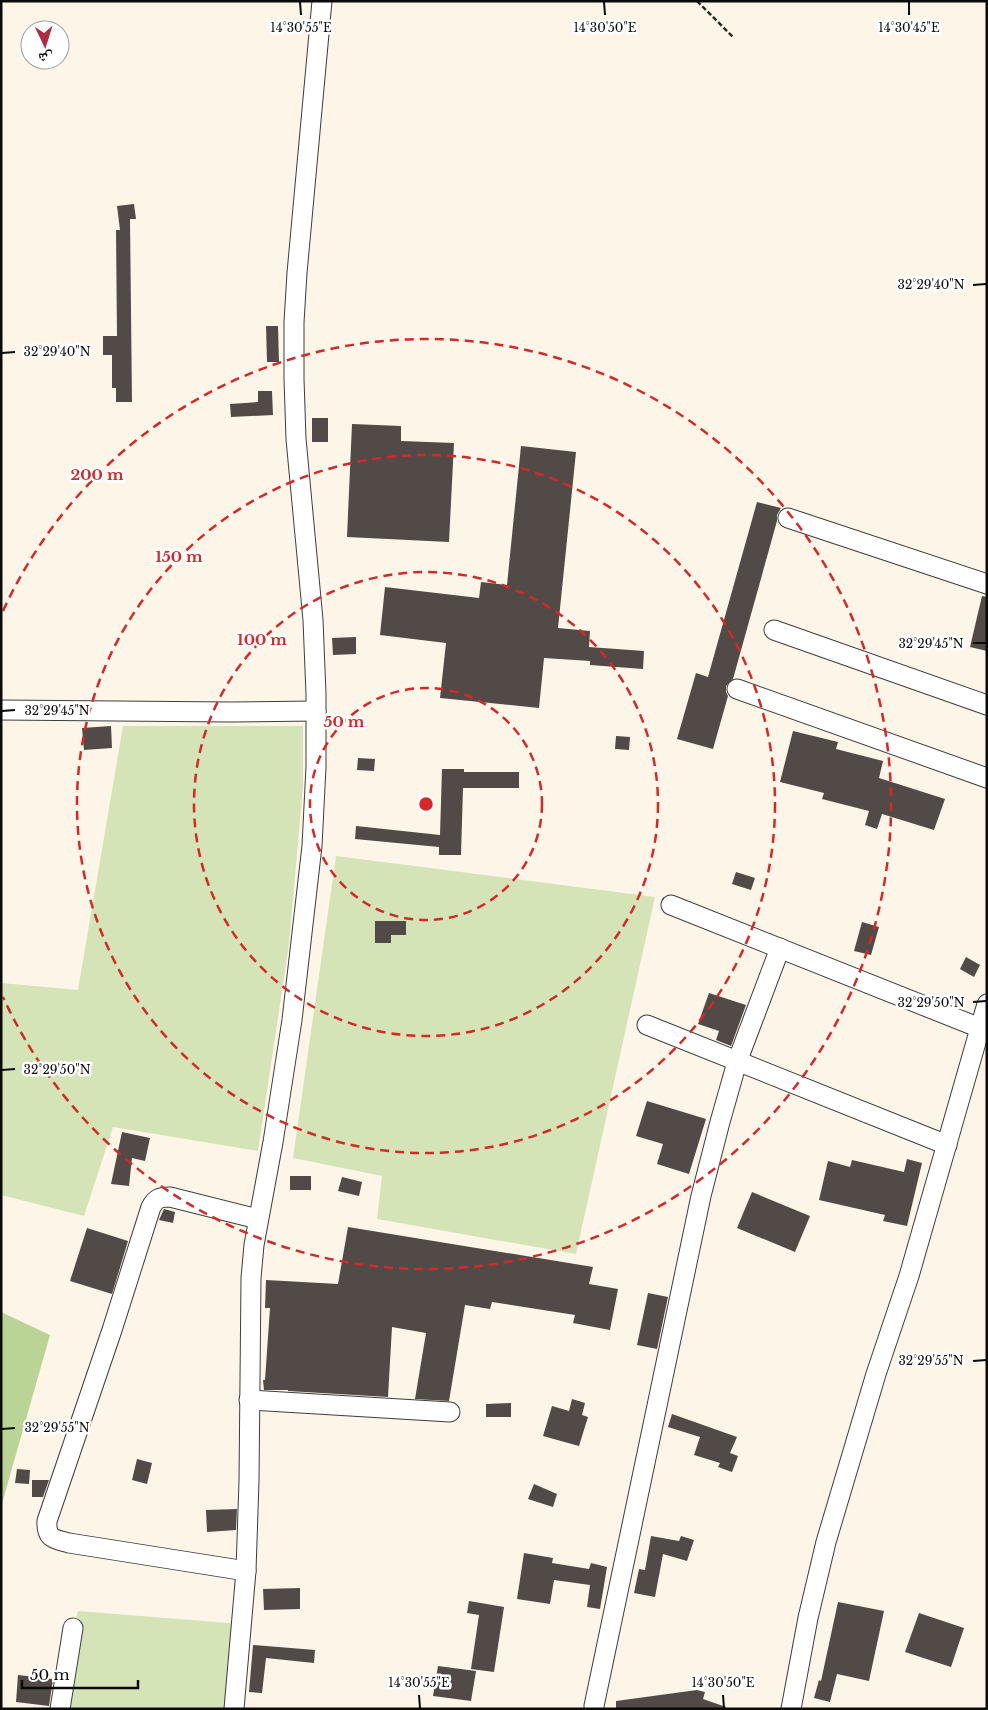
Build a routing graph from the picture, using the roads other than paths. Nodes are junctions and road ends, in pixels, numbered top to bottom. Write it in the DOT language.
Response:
graph roads {
  1 [pos="322,1"];
  2 [pos="788,518"];
  3 [pos="987,584"];
  4 [pos="774,630"];
  5 [pos="737,689"];
  6 [pos="987,706"];
  7 [pos="1,710"];
  8 [pos="316,711"];
  9 [pos="987,778"];
  10 [pos="671,905"];
  11 [pos="780,948"];
  12 [pos="987,1004"];
  13 [pos="647,1025"];
  14 [pos="980,1028"];
  15 [pos="737,1062"];
  16 [pos="947,1144"];
  17 [pos="258,1219"];
  18 [pos="249,1400"];
  19 [pos="450,1412"];
  20 [pos="246,1571"];
  21 [pos="73,1628"];
  22 [pos="594,1706"];
  23 [pos="60,1709"];
  24 [pos="234,1709"];
  25 [pos="791,1709"];
  1 -- 8 [label="street"];
  2 -- 3 [label="street"];
  4 -- 6 [label="street"];
  5 -- 9 [label="street"];
  7 -- 8 [label="street"];
  8 -- 17 [label="street"];
  10 -- 11 [label="street"];
  11 -- 14 [label="street"];
  11 -- 15 [label="street"];
  12 -- 14 [label="street"];
  13 -- 15 [label="street"];
  14 -- 16 [label="street"];
  15 -- 16 [label="street"];
  15 -- 22 [label="street"];
  16 -- 25 [label="street"];
  17 -- 18 [label="street"];
  17 -- 20 [label="street"];
  18 -- 19 [label="street"];
  18 -- 20 [label="street"];
  20 -- 24 [label="street"];
  21 -- 23 [label="street"];
}
